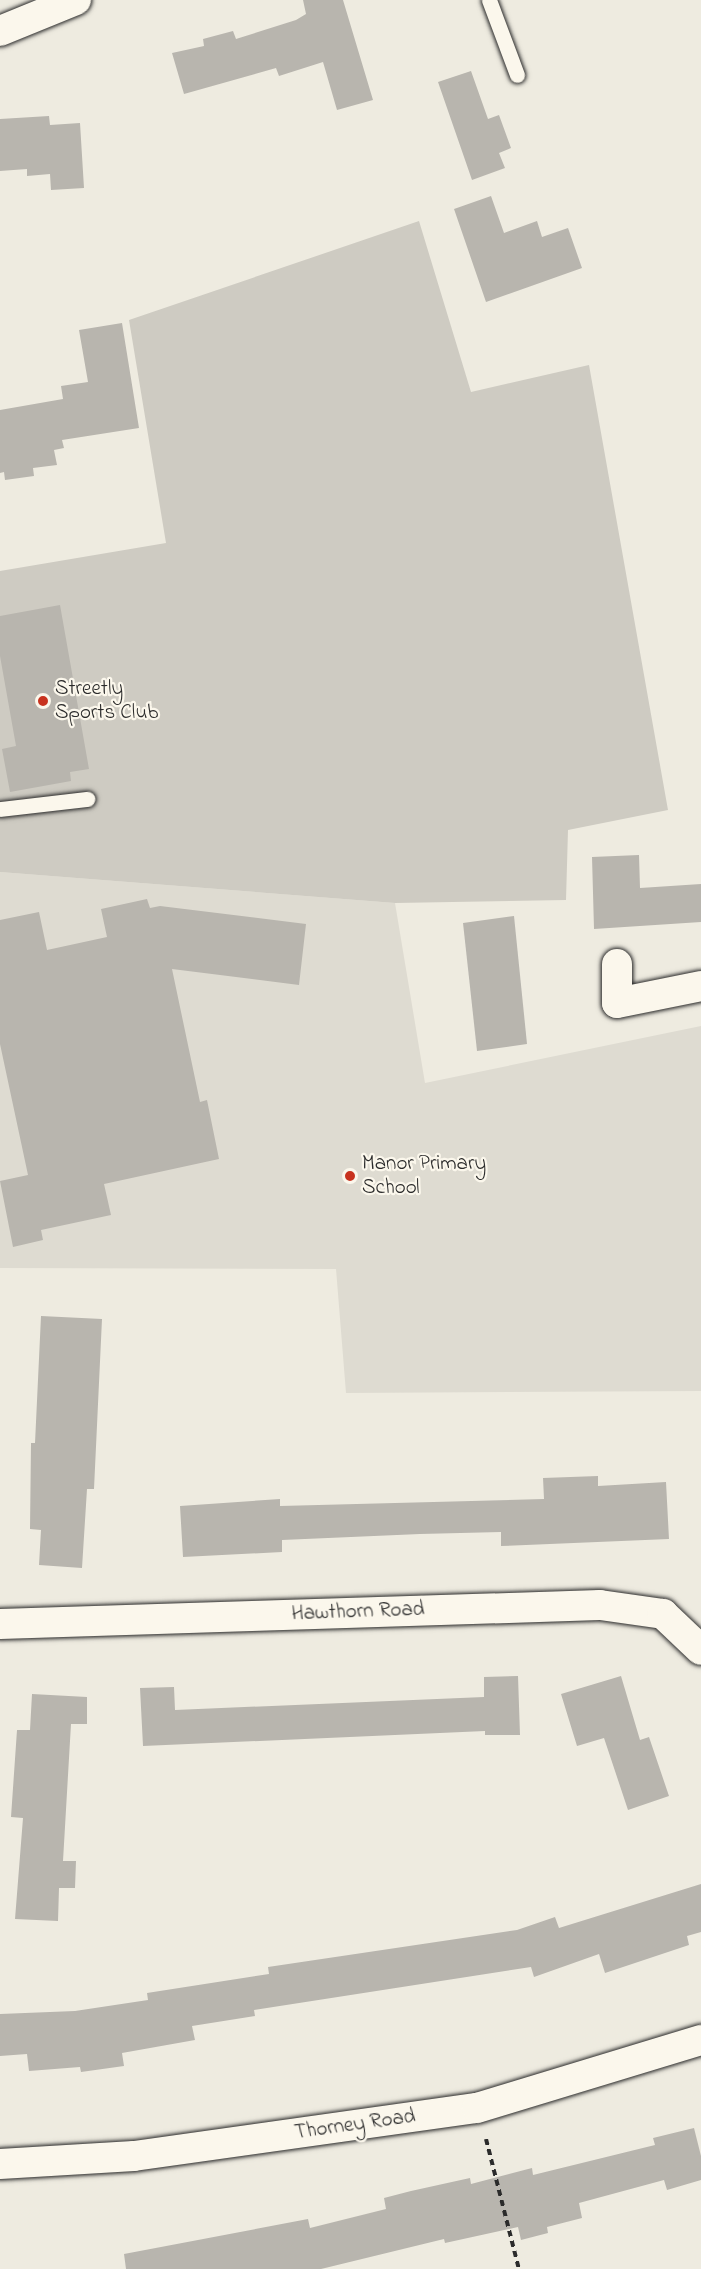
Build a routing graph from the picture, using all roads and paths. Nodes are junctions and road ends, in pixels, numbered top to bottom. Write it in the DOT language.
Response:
graph roads {
  1 [pos="76,0"];
  2 [pos="489,0"];
  3 [pos="0,31"];
  4 [pos="517,75"];
  5 [pos="87,799"];
  6 [pos="0,809"];
  7 [pos="617,964"];
  8 [pos="701,986"];
  9 [pos="0,1623"];
  10 [pos="701,1650"];
  11 [pos="701,2040"];
  12 [pos="477,2108"];
  13 [pos="0,2164"];
  14 [pos="519,2269"];
  1 -- 3 [label="street"];
  2 -- 4 [label="lane"];
  5 -- 6 [label="lane"];
  7 -- 8 [label="street"];
  9 -- 10 [label="street, Hawthorn Road"];
  11 -- 12 [label="street, Thorney Road"];
  12 -- 13 [label="street, Thorney Road"];
  12 -- 14 [label="path"];
}
